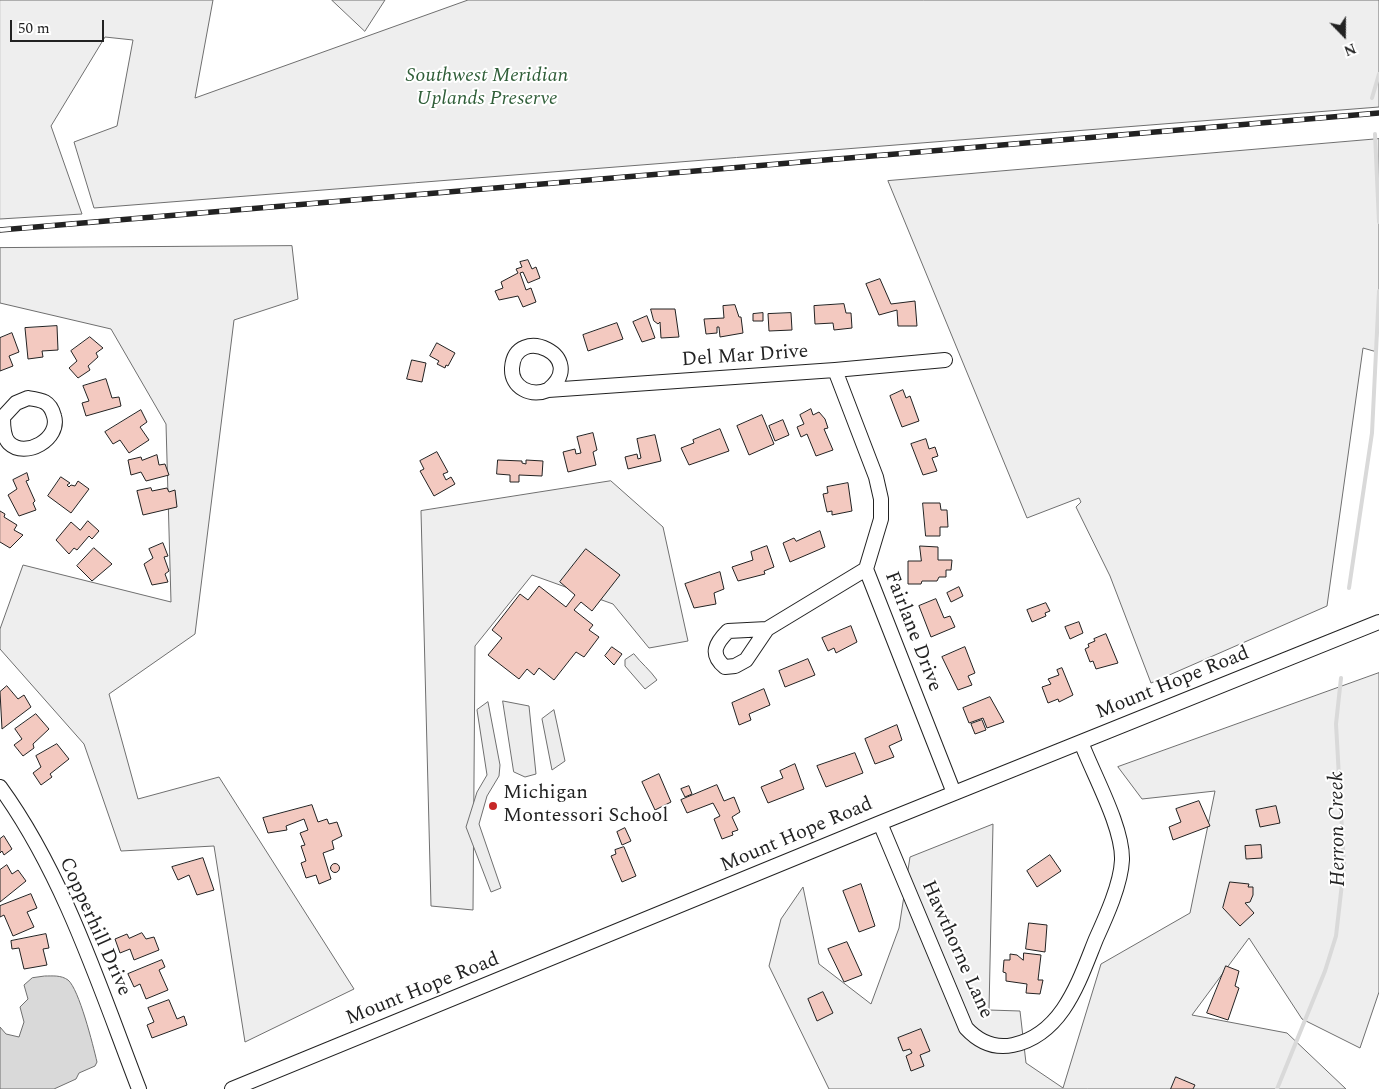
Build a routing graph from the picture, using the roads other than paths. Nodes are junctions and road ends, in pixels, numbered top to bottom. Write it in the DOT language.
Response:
graph roads {
  1 [pos="945,360"];
  2 [pos="835,370"];
  3 [pos="548,390"];
  4 [pos="866,569"];
  5 [pos="1379,622"];
  6 [pos="767,629"];
  7 [pos="1081,742"];
  8 [pos="0,787"];
  9 [pos="954,793"];
  10 [pos="880,823"];
  11 [pos="139,1089"];
  12 [pos="232,1089"];
  1 -- 2 [label="street, Del Mar Drive"];
  2 -- 3 [label="street, Del Mar Drive"];
  2 -- 4 [label="street, Fairlane Drive"];
  4 -- 6 [label="street"];
  4 -- 9 [label="street, Fairlane Drive"];
  5 -- 7 [label="street, Mount Hope Road"];
  7 -- 9 [label="street, Mount Hope Road"];
  7 -- 10 [label="street, Hawthorne Lane"];
  8 -- 11 [label="street, Copperhill Drive"];
  9 -- 10 [label="street, Mount Hope Road"];
  10 -- 12 [label="street, Mount Hope Road"];
}
